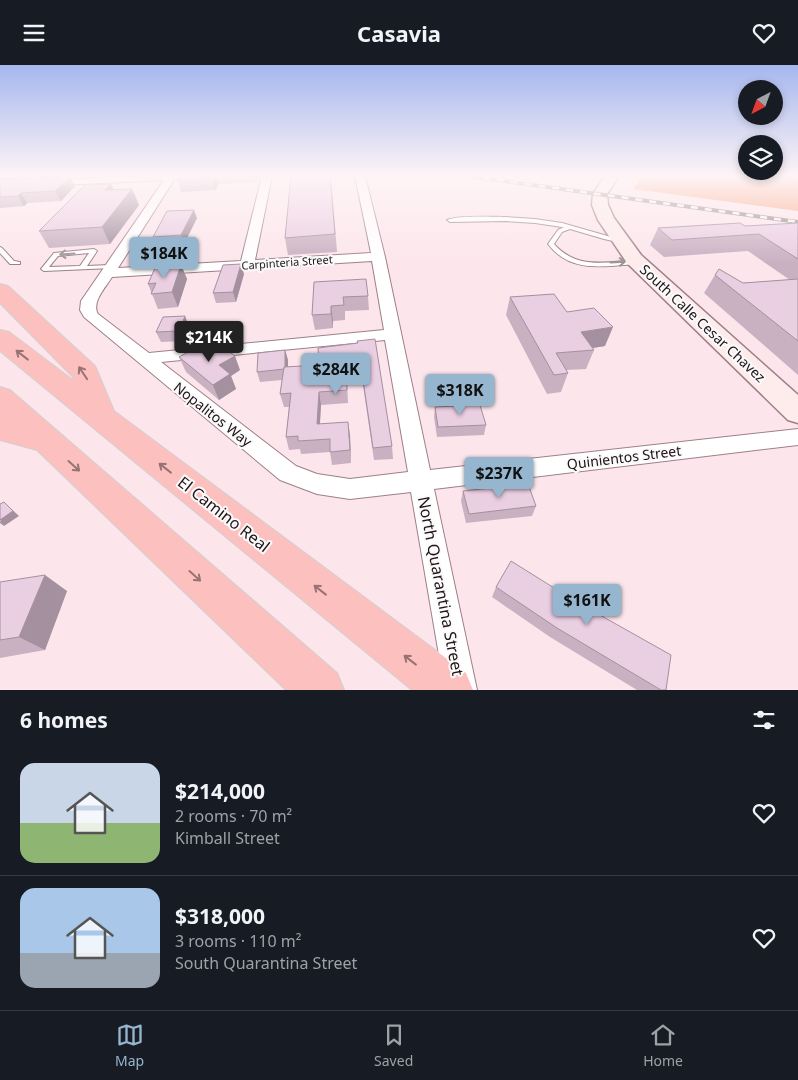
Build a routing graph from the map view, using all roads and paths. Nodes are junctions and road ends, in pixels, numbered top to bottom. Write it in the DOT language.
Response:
graph roads {
  1 [pos="149,205"];
  2 [pos="261,205"];
  3 [pos="366,205"];
  4 [pos="600,205"];
  5 [pos="614,205"];
  6 [pos="450,220"];
  7 [pos="569,227"];
  8 [pos="618,235"];
  9 [pos="0,249"];
  10 [pos="378,257"];
  11 [pos="637,261"];
  12 [pos="18,263"];
  13 [pos="248,265"];
  14 [pos="82,268"];
  15 [pos="108,270"];
  16 [pos="0,291"];
  17 [pos="392,334"];
  18 [pos="0,337"];
  19 [pos="145,360"];
  20 [pos="0,397"];
  21 [pos="798,412"];
  22 [pos="102,418"];
  23 [pos="0,428"];
  24 [pos="798,437"];
  25 [pos="45,439"];
  26 [pos="420,481"];
  27 [pos="320,690"];
  28 [pos="449,690"];
  29 [pos="461,690"];
  1 -- 15 [label="street, Nopalitos Way"];
  2 -- 13 [label="street"];
  3 -- 10 [label="street, North Quarantina Street"];
  4 -- 8 [label="street, South Calle Cesar Chavez"];
  5 -- 8 [label="street"];
  6 -- 7 [label="lane"];
  7 -- 8 [label="lane"];
  7 -- 11 [label="lane, one-way"];
  8 -- 11 [label="street, South Calle Cesar Chavez"];
  9 -- 12 [label="lane"];
  10 -- 13 [label="street, Carpinteria Street"];
  10 -- 17 [label="street, North Quarantina Street"];
  11 -- 21 [label="street, South Calle Cesar Chavez"];
  13 -- 15 [label="street, Carpinteria Street"];
  14 -- 14 [label="lane, one-way"];
  14 -- 15 [label="lane"];
  15 -- 19 [label="street, Nopalitos Way"];
  22 -- 16 [label="highway, one-way"];
  17 -- 19 [label="street"];
  17 -- 26 [label="street, North Quarantina Street"];
  22 -- 18 [label="highway, El Camino Real, one-way"];
  19 -- 26 [label="street, Nopalitos Way"];
  20 -- 25 [label="highway"];
  28 -- 22 [label="highway, El Camino Real, one-way"];
  23 -- 25 [label="highway"];
  24 -- 26 [label="street, Quinientos Street"];
  25 -- 27 [label="highway, one-way"];
  26 -- 29 [label="street, North Quarantina Street"];
}
